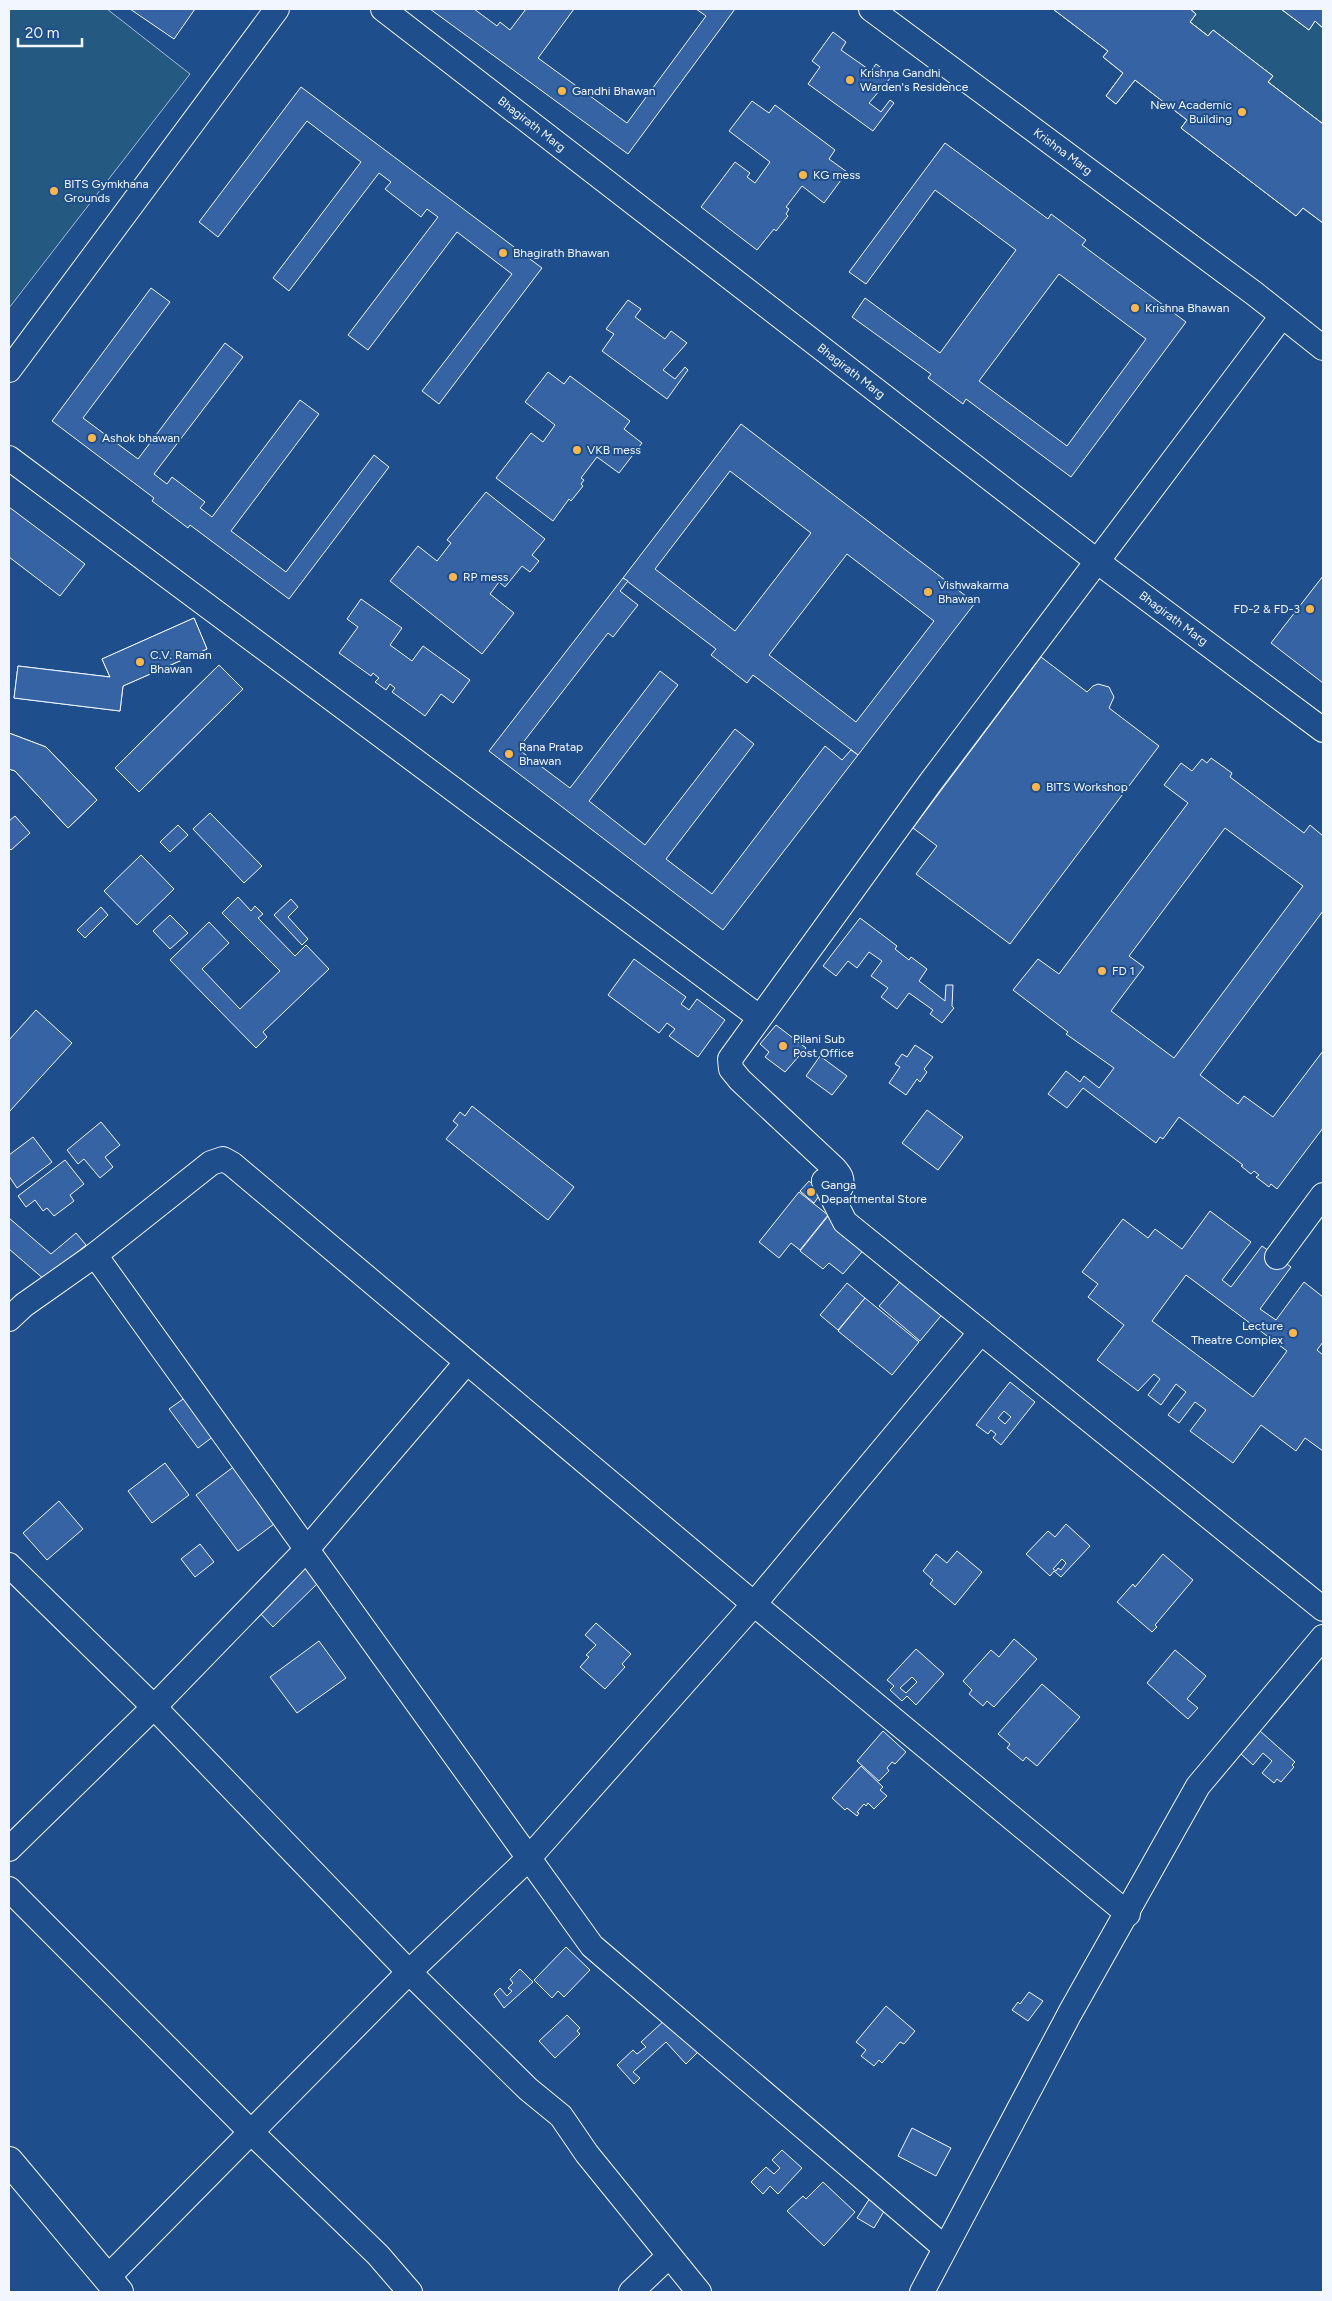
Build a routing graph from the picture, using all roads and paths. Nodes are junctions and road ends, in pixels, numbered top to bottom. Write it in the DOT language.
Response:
graph roads {
  1 [pos="277,9"];
  2 [pos="383,9"];
  3 [pos="871,9"];
  4 [pos="1282,316"];
  5 [pos="1323,348"];
  6 [pos="9,370"];
  7 [pos="9,458"];
  8 [pos="1098,562"];
  9 [pos="1323,730"];
  10 [pos="760,1017"];
  11 [pos="1323,1195"];
  12 [pos="95,1255"];
  13 [pos="1277,1257"];
  14 [pos="14,1306"];
  15 [pos="981,1332"];
  16 [pos="466,1362"];
  17 [pos="308,1548"];
  18 [pos="9,1565"];
  19 [pos="754,1604"];
  20 [pos="1323,1609"];
  21 [pos="1323,1637"];
  22 [pos="154,1707"];
  23 [pos="9,1849"];
  24 [pos="528,1859"];
  25 [pos="9,1889"];
  26 [pos="1128,1914"];
  27 [pos="409,1972"];
  28 [pos="251,2132"];
  29 [pos="9,2161"];
  30 [pos="945,2248"];
  31 [pos="669,2256"];
  32 [pos="113,2285"];
  33 [pos="410,2292"];
  34 [pos="631,2292"];
  35 [pos="699,2292"];
  36 [pos="922,2292"];
  1 -- 6 [label="street"];
  2 -- 8 [label="street, Bhagirath Marg"];
  3 -- 4 [label="street, Krishna Marg"];
  4 -- 5 [label="street, Krishna Marg"];
  4 -- 8 [label="street"];
  7 -- 10 [label="street"];
  8 -- 9 [label="street, Bhagirath Marg"];
  8 -- 10 [label="street"];
  10 -- 15 [label="street"];
  11 -- 13 [label="street"];
  12 -- 14 [label="street"];
  12 -- 16 [label="street"];
  12 -- 17 [label="street"];
  15 -- 19 [label="street"];
  15 -- 20 [label="street"];
  16 -- 17 [label="street"];
  16 -- 19 [label="street"];
  17 -- 22 [label="street"];
  17 -- 24 [label="street"];
  18 -- 22 [label="street"];
  19 -- 24 [label="street"];
  19 -- 26 [label="street"];
  21 -- 26 [label="street"];
  22 -- 23 [label="street"];
  22 -- 27 [label="street"];
  24 -- 27 [label="street"];
  24 -- 30 [label="street"];
  25 -- 28 [label="street"];
  26 -- 30 [label="street"];
  27 -- 28 [label="street"];
  27 -- 31 [label="street"];
  28 -- 32 [label="street"];
  28 -- 33 [label="street"];
  29 -- 32 [label="main road"];
  30 -- 36 [label="street"];
  31 -- 34 [label="street"];
  31 -- 35 [label="street"];
}
